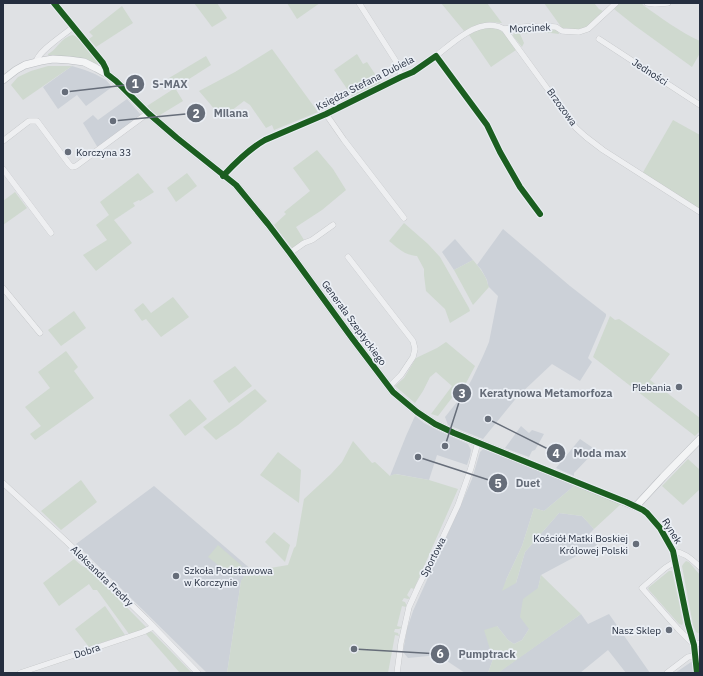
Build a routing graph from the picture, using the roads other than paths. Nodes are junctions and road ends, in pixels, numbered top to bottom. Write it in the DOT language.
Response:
graph roads {
  1 [pos="54,3"];
  2 [pos="359,3"];
  3 [pos="616,3"];
  4 [pos="647,3"];
  5 [pos="668,3"];
  6 [pos="73,27"];
  7 [pos="504,29"];
  8 [pos="600,39"];
  9 [pos="436,56"];
  10 [pos="36,62"];
  11 [pos="107,74"];
  12 [pos="401,78"];
  13 [pos="3,80"];
  14 [pos="700,105"];
  15 [pos="148,113"];
  16 [pos="326,114"];
  17 [pos="3,141"];
  18 [pos="3,169"];
  19 [pos="224,176"];
  20 [pos="700,212"];
  21 [pos="540,214"];
  22 [pos="404,218"];
  23 [pos="333,226"];
  24 [pos="52,233"];
  25 [pos="290,253"];
  26 [pos="348,257"];
  27 [pos="3,288"];
  28 [pos="40,333"];
  29 [pos="389,387"];
  30 [pos="478,442"];
  31 [pos="699,442"];
  32 [pos="3,483"];
  33 [pos="637,507"];
  34 [pos="674,551"];
  35 [pos="676,561"];
  36 [pos="700,567"];
  37 [pos="153,627"];
  38 [pos="700,643"];
  39 [pos="694,645"];
  40 [pos="695,656"];
  41 [pos="20,673"];
  42 [pos="198,673"];
  43 [pos="397,673"];
  44 [pos="667,673"];
  45 [pos="697,673"];
  1 -- 6 [label="street"];
  2 -- 12 [label="street"];
  3 -- 7 [label="street, Morcinek"];
  4 -- 5 [label="street"];
  6 -- 10 [label="street"];
  6 -- 11 [label="street"];
  7 -- 9 [label="street"];
  7 -- 20 [label="street, Brzozowa"];
  8 -- 14 [label="street, Jedności"];
  9 -- 12 [label="street, Księdza Stefana Dubiela"];
  9 -- 21 [label="street"];
  10 -- 11 [label="main road, Generała Szeptyckiego"];
  10 -- 13 [label="main road, Generała Szeptyckiego"];
  11 -- 15 [label="main road, Generała Szeptyckiego"];
  12 -- 16 [label="street, Księdza Stefana Dubiela"];
  15 -- 17 [label="street"];
  15 -- 19 [label="main road, Generała Szeptyckiego"];
  16 -- 19 [label="street, Księdza Stefana Dubiela"];
  16 -- 22 [label="street"];
  18 -- 24 [label="street"];
  19 -- 25 [label="main road, Generała Szeptyckiego"];
  23 -- 25 [label="street"];
  25 -- 29 [label="main road, Generała Szeptyckiego"];
  26 -- 29 [label="street"];
  27 -- 28 [label="street"];
  29 -- 30 [label="main road, Generała Szeptyckiego"];
  30 -- 33 [label="main road, Generała Szeptyckiego"];
  30 -- 43 [label="street, Sportowa"];
  31 -- 33 [label="main road"];
  32 -- 37 [label="street, Aleksandra Fredry"];
  33 -- 34 [label="street, Rynek"];
  34 -- 35 [label="street, Rynek"];
  34 -- 36 [label="street, Rynek"];
  35 -- 39 [label="street, Rynek"];
  35 -- 39 [label="street"];
  37 -- 41 [label="street, Dobra"];
  37 -- 42 [label="street, Aleksandra Fredry"];
  38 -- 39 [label="street"];
  39 -- 40 [label="street, Rynek"];
  40 -- 44 [label="street"];
  40 -- 45 [label="street, Rynek"];
}
